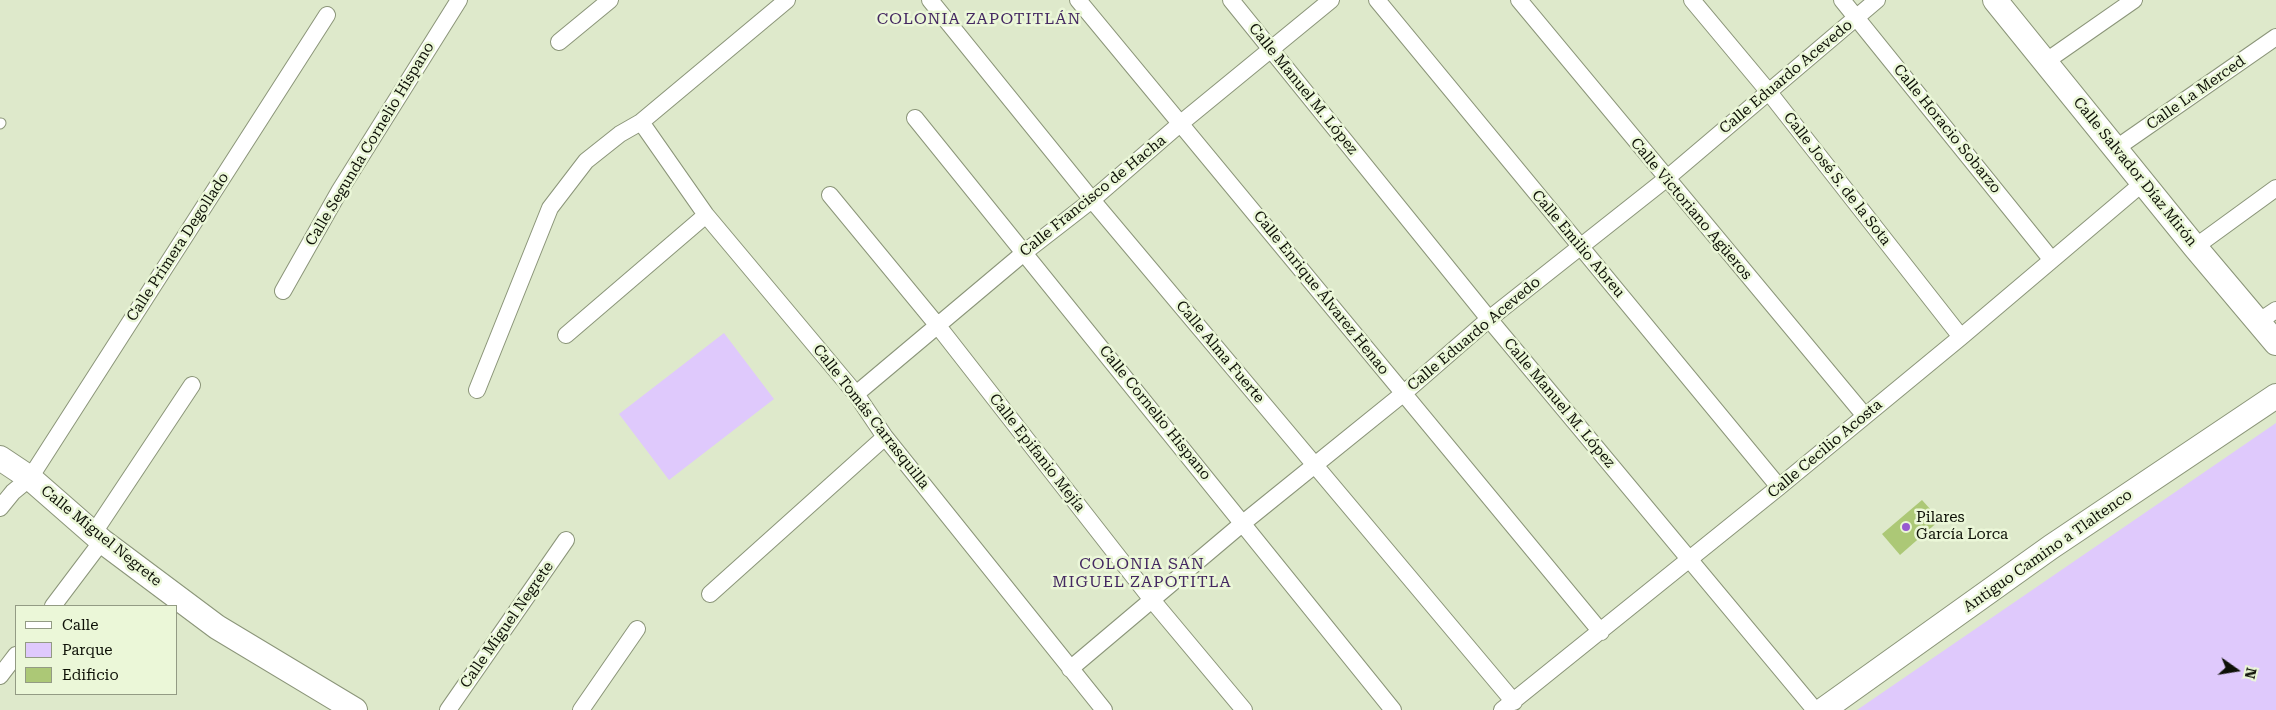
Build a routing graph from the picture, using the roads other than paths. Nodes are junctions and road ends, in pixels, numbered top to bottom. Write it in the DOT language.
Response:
graph roads {
  1 [pos="459,0"];
  2 [pos="610,0"];
  3 [pos="930,0"];
  4 [pos="1078,0"];
  5 [pos="1231,0"];
  6 [pos="1331,0"];
  7 [pos="1377,0"];
  8 [pos="1518,0"];
  9 [pos="1692,0"];
  10 [pos="1842,0"];
  11 [pos="1877,0"];
  12 [pos="1995,0"];
  13 [pos="2134,0"];
  14 [pos="783,1"];
  15 [pos="327,15"];
  16 [pos="1856,17"];
  17 [pos="2276,37"];
  18 [pos="558,42"];
  19 [pos="1272,50"];
  20 [pos="2046,62"];
  21 [pos="1768,91"];
  22 [pos="914,118"];
  23 [pos="641,122"];
  24 [pos="1181,123"];
  25 [pos="2115,149"];
  26 [pos="1666,180"];
  27 [pos="2144,182"];
  28 [pos="2276,188"];
  29 [pos="830,195"];
  30 [pos="1092,200"];
  31 [pos="706,215"];
  32 [pos="1580,246"];
  33 [pos="2195,247"];
  34 [pos="1025,252"];
  35 [pos="2051,259"];
  36 [pos="283,291"];
  37 [pos="2267,316"];
  38 [pos="1489,319"];
  39 [pos="938,326"];
  40 [pos="566,335"];
  41 [pos="1961,337"];
  42 [pos="2276,343"];
  43 [pos="192,385"];
  44 [pos="477,390"];
  45 [pos="856,394"];
  46 [pos="1404,394"];
  47 [pos="2276,396"];
  48 [pos="1865,416"];
  49 [pos="885,437"];
  50 [pos="0,458"];
  51 [pos="1315,465"];
  52 [pos="30,478"];
  53 [pos="1779,487"];
  54 [pos="0,508"];
  55 [pos="1243,523"];
  56 [pos="97,538"];
  57 [pos="566,540"];
  58 [pos="1690,560"];
  59 [pos="710,594"];
  60 [pos="1152,600"];
  61 [pos="54,605"];
  62 [pos="637,629"];
  63 [pos="1600,632"];
  64 [pos="15,656"];
  65 [pos="1070,669"];
  66 [pos="0,676"];
  67 [pos="1508,706"];
  68 [pos="355,710"];
  69 [pos="448,710"];
  70 [pos="581,710"];
  71 [pos="1104,710"];
  72 [pos="1244,710"];
  73 [pos="1393,710"];
  74 [pos="1815,710"];
  75 [pos="1823,710"];
  1 -- 36 [label="street, Calle Segunda Cornelio Hispano"];
  2 -- 18 [label="street"];
  3 -- 30 [label="street, Calle Alma Fuerte"];
  4 -- 24 [label="street, Calle Enrique Álvarez Henao"];
  5 -- 19 [label="street, Calle Manuel M. López"];
  6 -- 19 [label="street, Calle Francisco de Hacha"];
  7 -- 32 [label="street, Calle Emilio Abreu"];
  8 -- 26 [label="street, Calle Victoriano Agüeros"];
  9 -- 21 [label="street, Calle José S. de la Sota"];
  10 -- 16 [label="street, Calle Horacio Sobarzo"];
  11 -- 16 [label="street, Calle Eduardo Acevedo"];
  12 -- 20 [label="street, Calle Salvador Díaz Mirón"];
  13 -- 20 [label="street"];
  14 -- 23 [label="street"];
  15 -- 52 [label="street, Calle Primera Degollado"];
  16 -- 21 [label="street, Calle Eduardo Acevedo"];
  16 -- 35 [label="street, Calle Horacio Sobarzo"];
  17 -- 25 [label="street, Calle La Merced"];
  19 -- 24 [label="street, Calle Francisco de Hacha"];
  19 -- 38 [label="street, Calle Manuel M. López"];
  20 -- 25 [label="street, Calle Salvador Díaz Mirón"];
  21 -- 26 [label="street, Calle Eduardo Acevedo"];
  21 -- 41 [label="street, Calle José S. de la Sota"];
  22 -- 34 [label="street, Calle Cornelio Hispano"];
  23 -- 31 [label="street, Calle Tomás Carrasquilla"];
  23 -- 44 [label="street"];
  24 -- 30 [label="street, Calle Francisco de Hacha"];
  24 -- 46 [label="street, Calle Enrique Álvarez Henao"];
  25 -- 27 [label="street, Calle Salvador Díaz Mirón"];
  26 -- 32 [label="street, Calle Eduardo Acevedo"];
  26 -- 48 [label="street, Calle Victoriano Agüeros"];
  27 -- 33 [label="street, Calle Salvador Díaz Mirón"];
  27 -- 35 [label="street, Calle Cecilio Acosta"];
  28 -- 33 [label="street"];
  29 -- 39 [label="street, Calle Epifanio Mejía"];
  30 -- 34 [label="street, Calle Francisco de Hacha"];
  30 -- 51 [label="street, Calle Alma Fuerte"];
  31 -- 40 [label="street"];
  31 -- 45 [label="street, Calle Tomás Carrasquilla"];
  32 -- 38 [label="street, Calle Eduardo Acevedo"];
  32 -- 53 [label="street, Calle Emilio Abreu"];
  33 -- 37 [label="street, Calle Salvador Díaz Mirón"];
  34 -- 39 [label="street, Calle Francisco de Hacha"];
  34 -- 55 [label="street, Calle Cornelio Hispano"];
  35 -- 41 [label="street, Calle Cecilio Acosta"];
  37 -- 42 [label="street, Calle Salvador Díaz Mirón"];
  38 -- 46 [label="street, Calle Eduardo Acevedo"];
  38 -- 58 [label="street, Calle Manuel M. López"];
  39 -- 45 [label="street, Calle Francisco de Hacha"];
  39 -- 60 [label="street, Calle Epifanio Mejía"];
  41 -- 48 [label="street, Calle Cecilio Acosta"];
  43 -- 56 [label="street"];
  45 -- 49 [label="street, Calle Tomás Carrasquilla"];
  46 -- 51 [label="street, Calle Eduardo Acevedo"];
  46 -- 63 [label="street, Calle Enrique Álvarez Henao"];
  47 -- 75 [label="street, Antiguo Camino a Tlaltenco"];
  48 -- 53 [label="street, Calle Cecilio Acosta"];
  49 -- 59 [label="street"];
  49 -- 65 [label="street, Calle Tomás Carrasquilla"];
  50 -- 52 [label="street, Calle Miguel Negrete"];
  51 -- 55 [label="street, Calle Eduardo Acevedo"];
  51 -- 67 [label="street, Calle Alma Fuerte"];
  52 -- 54 [label="street, Calle Primera Degollado"];
  52 -- 56 [label="street, Calle Miguel Negrete"];
  53 -- 58 [label="street, Calle Cecilio Acosta"];
  55 -- 60 [label="street, Calle Eduardo Acevedo"];
  55 -- 73 [label="street, Calle Cornelio Hispano"];
  56 -- 61 [label="street"];
  56 -- 68 [label="street, Calle Miguel Negrete"];
  57 -- 69 [label="street, Calle Miguel Negrete"];
  58 -- 63 [label="street, Calle Cecilio Acosta"];
  58 -- 74 [label="street, Calle Manuel M. López"];
  60 -- 65 [label="street, Calle Eduardo Acevedo"];
  60 -- 72 [label="street, Calle Epifanio Mejía"];
  62 -- 70 [label="street"];
  63 -- 67 [label="street, Calle Cecilio Acosta"];
  64 -- 66 [label="street"];
  65 -- 71 [label="street, Calle Tomás Carrasquilla"];
}
